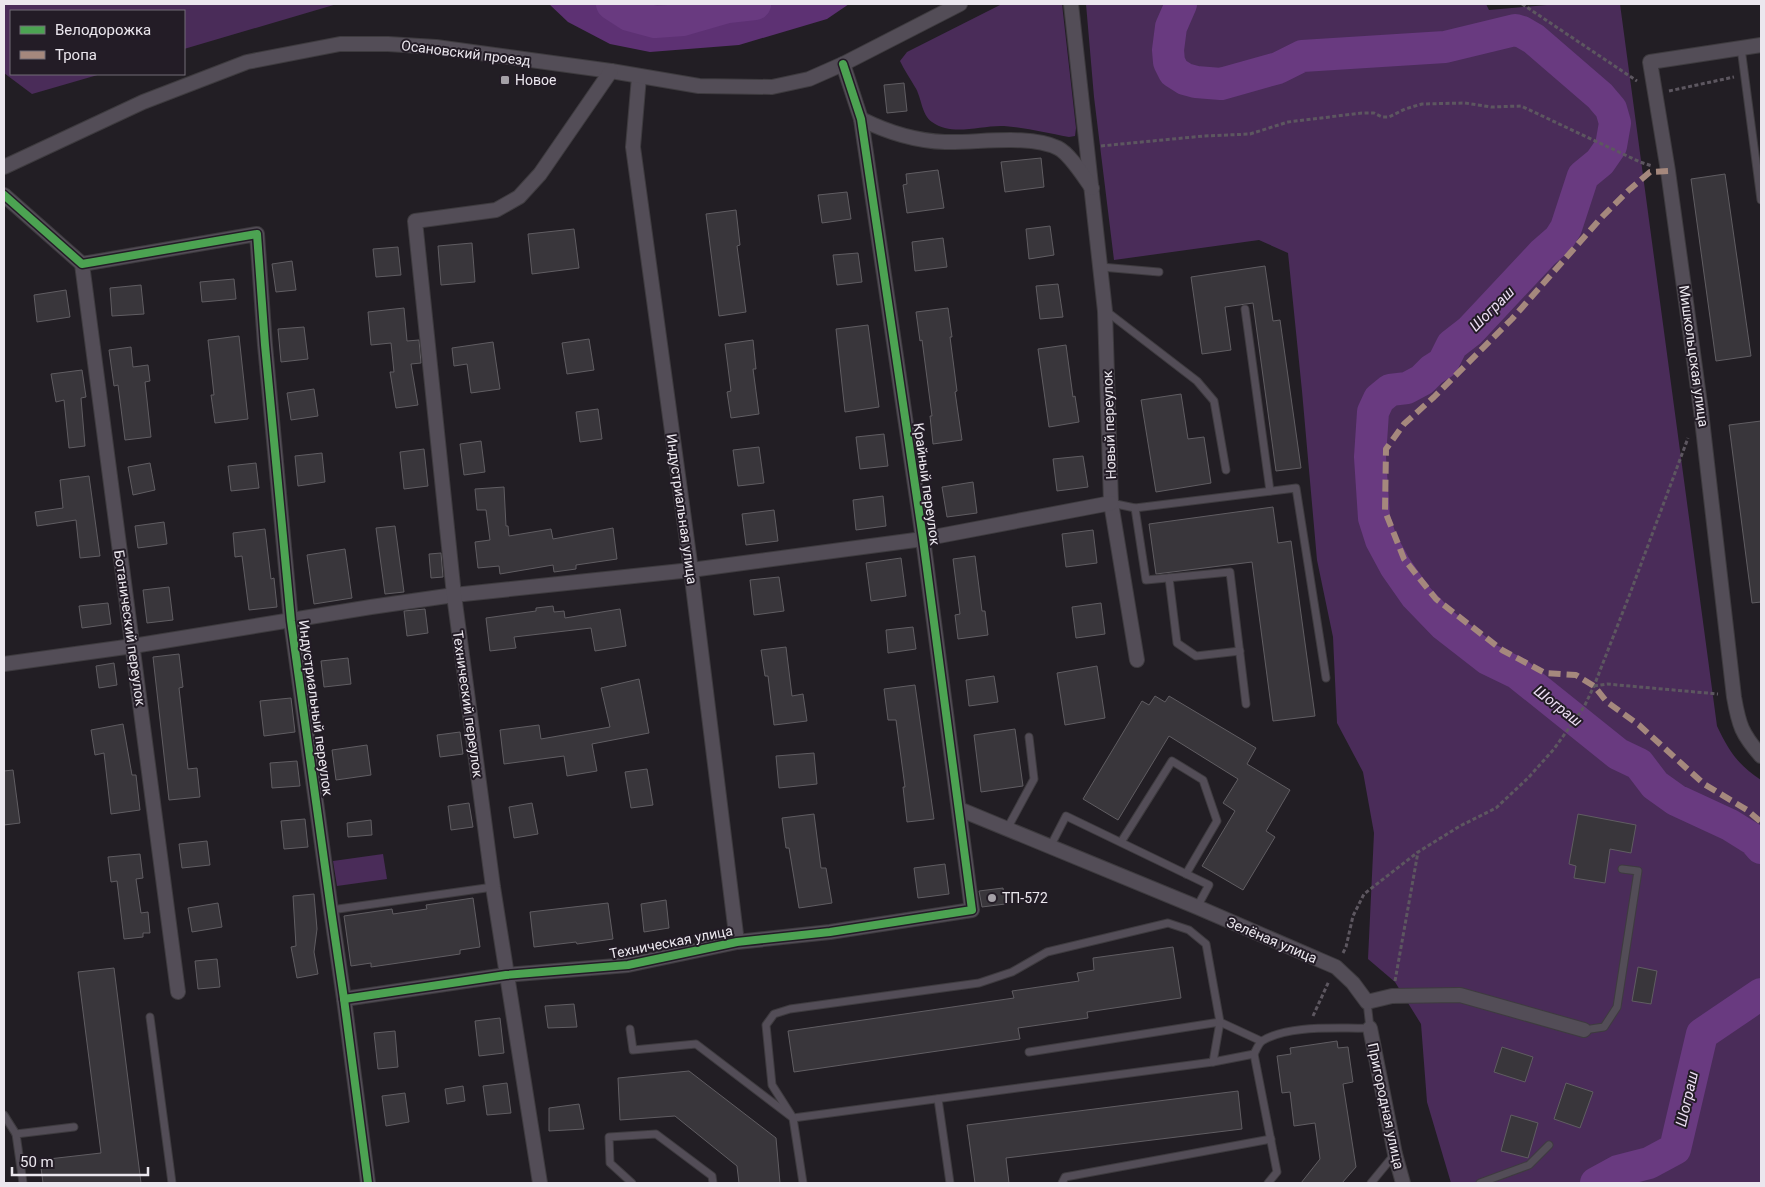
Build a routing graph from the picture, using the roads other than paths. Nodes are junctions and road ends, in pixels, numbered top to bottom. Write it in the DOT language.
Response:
graph roads {
  1 [pos="960,4"];
  2 [pos="1071,4"];
  3 [pos="1761,45"];
  4 [pos="1740,47"];
  5 [pos="843,64"];
  6 [pos="611,71"];
  7 [pos="639,77"];
  8 [pos="861,119"];
  9 [pos="1758,150"];
  10 [pos="4,167"];
  11 [pos="1093,189"];
  12 [pos="4,195"];
  13 [pos="1761,200"];
  14 [pos="82,264"];
  15 [pos="1101,268"];
  16 [pos="1159,272"];
  17 [pos="1245,309"];
  18 [pos="1105,311"];
  19 [pos="1226,470"];
  20 [pos="1270,491"];
  21 [pos="1111,503"];
  22 [pos="1135,508"];
  23 [pos="923,539"];
  24 [pos="691,570"];
  25 [pos="1169,578"];
  26 [pos="454,595"];
  27 [pos="291,621"];
  28 [pos="133,646"];
  29 [pos="1240,651"];
  30 [pos="1137,660"];
  31 [pos="4,664"];
  32 [pos="1326,678"];
  33 [pos="1246,704"];
  34 [pos="1029,737"];
  35 [pos="1761,756"];
  36 [pos="959,809"];
  37 [pos="1006,829"];
  38 [pos="1121,842"];
  39 [pos="1050,847"];
  40 [pos="1622,869"];
  41 [pos="1186,874"];
  42 [pos="493,887"];
  43 [pos="1197,908"];
  44 [pos="331,910"];
  45 [pos="972,910"];
  46 [pos="737,942"];
  47 [pos="506,975"];
  48 [pos="178,992"];
  49 [pos="344,999"];
  50 [pos="1367,1002"];
  51 [pos="150,1017"];
  52 [pos="1220,1022"];
  53 [pos="1370,1028"];
  54 [pos="630,1029"];
  55 [pos="1584,1030"];
  56 [pos="1261,1041"];
  57 [pos="1029,1052"];
  58 [pos="1254,1054"];
  59 [pos="1213,1062"];
  60 [pos="938,1099"];
  61 [pos="4,1116"];
  62 [pos="793,1118"];
  63 [pos="74,1127"];
  64 [pos="16,1134"];
  65 [pos="1271,1139"];
  66 [pos="1549,1145"];
  67 [pos="1394,1154"];
  68 [pos="22,1183"];
  69 [pos="172,1183"];
  70 [pos="368,1183"];
  71 [pos="540,1183"];
  72 [pos="632,1183"];
  73 [pos="713,1183"];
  74 [pos="803,1183"];
  75 [pos="950,1183"];
  76 [pos="1062,1183"];
  77 [pos="1268,1183"];
  78 [pos="1371,1183"];
  79 [pos="1403,1183"];
  80 [pos="1480,1183"];
  1 -- 5 [label="street, Осановский проезд"];
  2 -- 11 [label="street, Новый переулок"];
  3 -- 4 [label="street, Мишкольцская улица"];
  4 -- 9 [label="lane"];
  4 -- 35 [label="street, Мишкольцская улица"];
  5 -- 7 [label="street, Осановский проезд"];
  5 -- 8 [label="street, Крайный переулок"];
  6 -- 7 [label="street, Осановский проезд"];
  6 -- 10 [label="street, Осановский проезд"];
  6 -- 26 [label="street, Технический переулок"];
  7 -- 24 [label="street, Индустриальная улица"];
  8 -- 11 [label="street"];
  8 -- 23 [label="street, Крайный переулок"];
  9 -- 13 [label="lane"];
  11 -- 15 [label="street, Новый переулок"];
  12 -- 14 [label="street"];
  14 -- 27 [label="street, Индустриальный переулок"];
  14 -- 28 [label="street, Ботанический переулок"];
  15 -- 16 [label="lane"];
  15 -- 18 [label="street, Новый переулок"];
  17 -- 20 [label="lane"];
  18 -- 19 [label="lane"];
  18 -- 21 [label="street, Новый переулок"];
  20 -- 22 [label="lane"];
  20 -- 32 [label="lane"];
  21 -- 22 [label="lane"];
  21 -- 23 [label="street"];
  21 -- 30 [label="street, Новый переулок"];
  22 -- 25 [label="lane"];
  23 -- 24 [label="street"];
  23 -- 36 [label="street, Крайный переулок"];
  24 -- 26 [label="street"];
  24 -- 46 [label="street, Индустриальная улица"];
  25 -- 29 [label="lane"];
  25 -- 29 [label="lane"];
  26 -- 27 [label="street"];
  26 -- 42 [label="street, Технический переулок"];
  27 -- 28 [label="street"];
  27 -- 44 [label="street, Индустриальный переулок"];
  28 -- 31 [label="street"];
  28 -- 48 [label="street, Ботанический переулок"];
  29 -- 33 [label="lane"];
  34 -- 37 [label="lane"];
  36 -- 37 [label="street, Зелёная улица"];
  36 -- 45 [label="street, Крайный переулок"];
  37 -- 39 [label="street, Зелёная улица"];
  38 -- 39 [label="lane"];
  38 -- 41 [label="lane"];
  38 -- 41 [label="lane"];
  39 -- 43 [label="street, Зелёная улица"];
  40 -- 55 [label="lane"];
  41 -- 43 [label="lane"];
  42 -- 44 [label="lane"];
  42 -- 47 [label="street, Технический переулок"];
  43 -- 50 [label="street, Зелёная улица"];
  44 -- 49 [label="street, Индустриальный переулок"];
  45 -- 46 [label="street, Техническая улица"];
  46 -- 47 [label="street, Техническая улица"];
  47 -- 49 [label="street, Техническая улица"];
  47 -- 71 [label="street, Технический переулок"];
  49 -- 70 [label="street, Индустриальный переулок"];
  50 -- 53 [label="lane"];
  50 -- 55 [label="street"];
  51 -- 69 [label="lane"];
  52 -- 56 [label="lane"];
  52 -- 57 [label="lane"];
  52 -- 59 [label="lane"];
  52 -- 62 [label="lane"];
  53 -- 56 [label="lane"];
  53 -- 67 [label="street, Пригородная улица"];
  54 -- 62 [label="lane"];
  56 -- 58 [label="lane"];
  58 -- 59 [label="lane"];
  58 -- 65 [label="lane"];
  59 -- 60 [label="lane"];
  60 -- 62 [label="lane"];
  60 -- 75 [label="lane"];
  61 -- 64 [label="lane"];
  62 -- 74 [label="lane"];
  63 -- 64 [label="lane"];
  64 -- 68 [label="lane"];
  65 -- 76 [label="lane"];
  65 -- 77 [label="lane"];
  66 -- 80 [label="lane"];
  67 -- 78 [label="lane"];
  67 -- 79 [label="street, Пригородная улица"];
  72 -- 73 [label="lane"];
}
